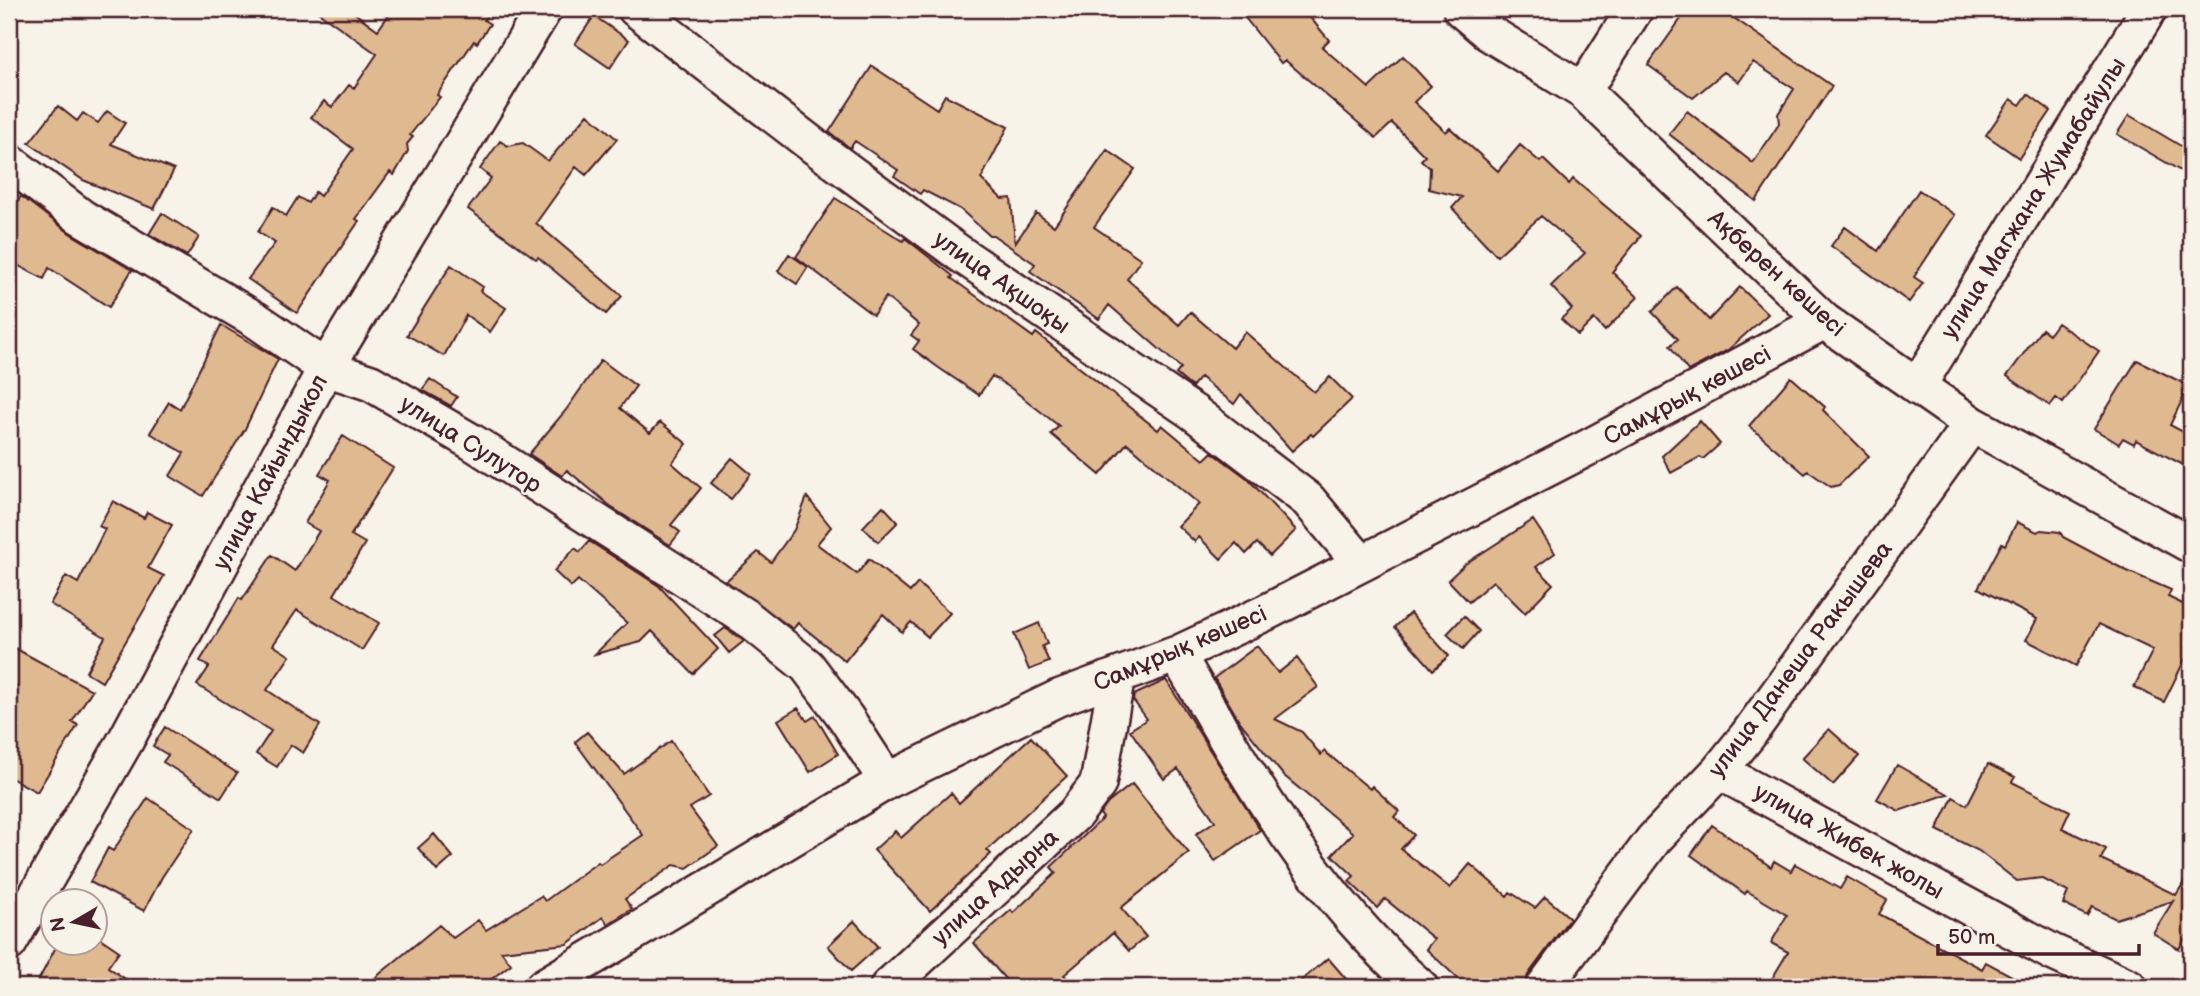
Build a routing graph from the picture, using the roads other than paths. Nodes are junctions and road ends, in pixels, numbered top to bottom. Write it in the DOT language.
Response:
graph roads {
  1 [pos="544,9"];
  2 [pos="636,9"];
  3 [pos="1461,9"];
  4 [pos="1635,9"];
  5 [pos="2149,9"];
  6 [pos="1583,91"];
  7 [pos="9,162"];
  8 [pos="1824,321"];
  9 [pos="326,368"];
  10 [pos="1917,387"];
  11 [pos="1972,424"];
  12 [pos="2191,545"];
  13 [pos="1361,562"];
  14 [pos="1177,654"];
  15 [pos="1117,676"];
  16 [pos="1719,771"];
  17 [pos="887,781"];
  18 [pos="9,943"];
  19 [pos="543,987"];
  20 [pos="888,987"];
  21 [pos="1420,987"];
  22 [pos="1544,987"];
  23 [pos="2129,987"];
  1 -- 9 [label="street, улица Кайындыкол"];
  2 -- 13 [label="street, улица Ақшоқы"];
  3 -- 6 [label="street, Ақберен көшесі"];
  4 -- 6 [label="street"];
  5 -- 10 [label="street, улица Магжана Жумабайулы"];
  6 -- 8 [label="street, Ақберен көшесі"];
  7 -- 9 [label="street, улица Сулутор"];
  8 -- 10 [label="street, Ақберен көшесі"];
  8 -- 13 [label="street, Самұрық көшесі"];
  9 -- 17 [label="street, улица Сулутор"];
  9 -- 18 [label="street, улица Кайындыкол"];
  10 -- 11 [label="street, Ақберен көшесі"];
  11 -- 12 [label="street, Ақберен көшесі"];
  11 -- 16 [label="street, улица Данеша Ракышева"];
  13 -- 14 [label="street, Самұрық көшесі"];
  14 -- 15 [label="street, Самұрық көшесі"];
  14 -- 21 [label="street"];
  15 -- 17 [label="street, Самұрық көшесі"];
  15 -- 20 [label="street, улица Адырна"];
  16 -- 22 [label="street, улица Данеша Ракышева"];
  16 -- 23 [label="street, улица Жибек жолы"];
  17 -- 19 [label="street, Самұрық көшесі"];
}
